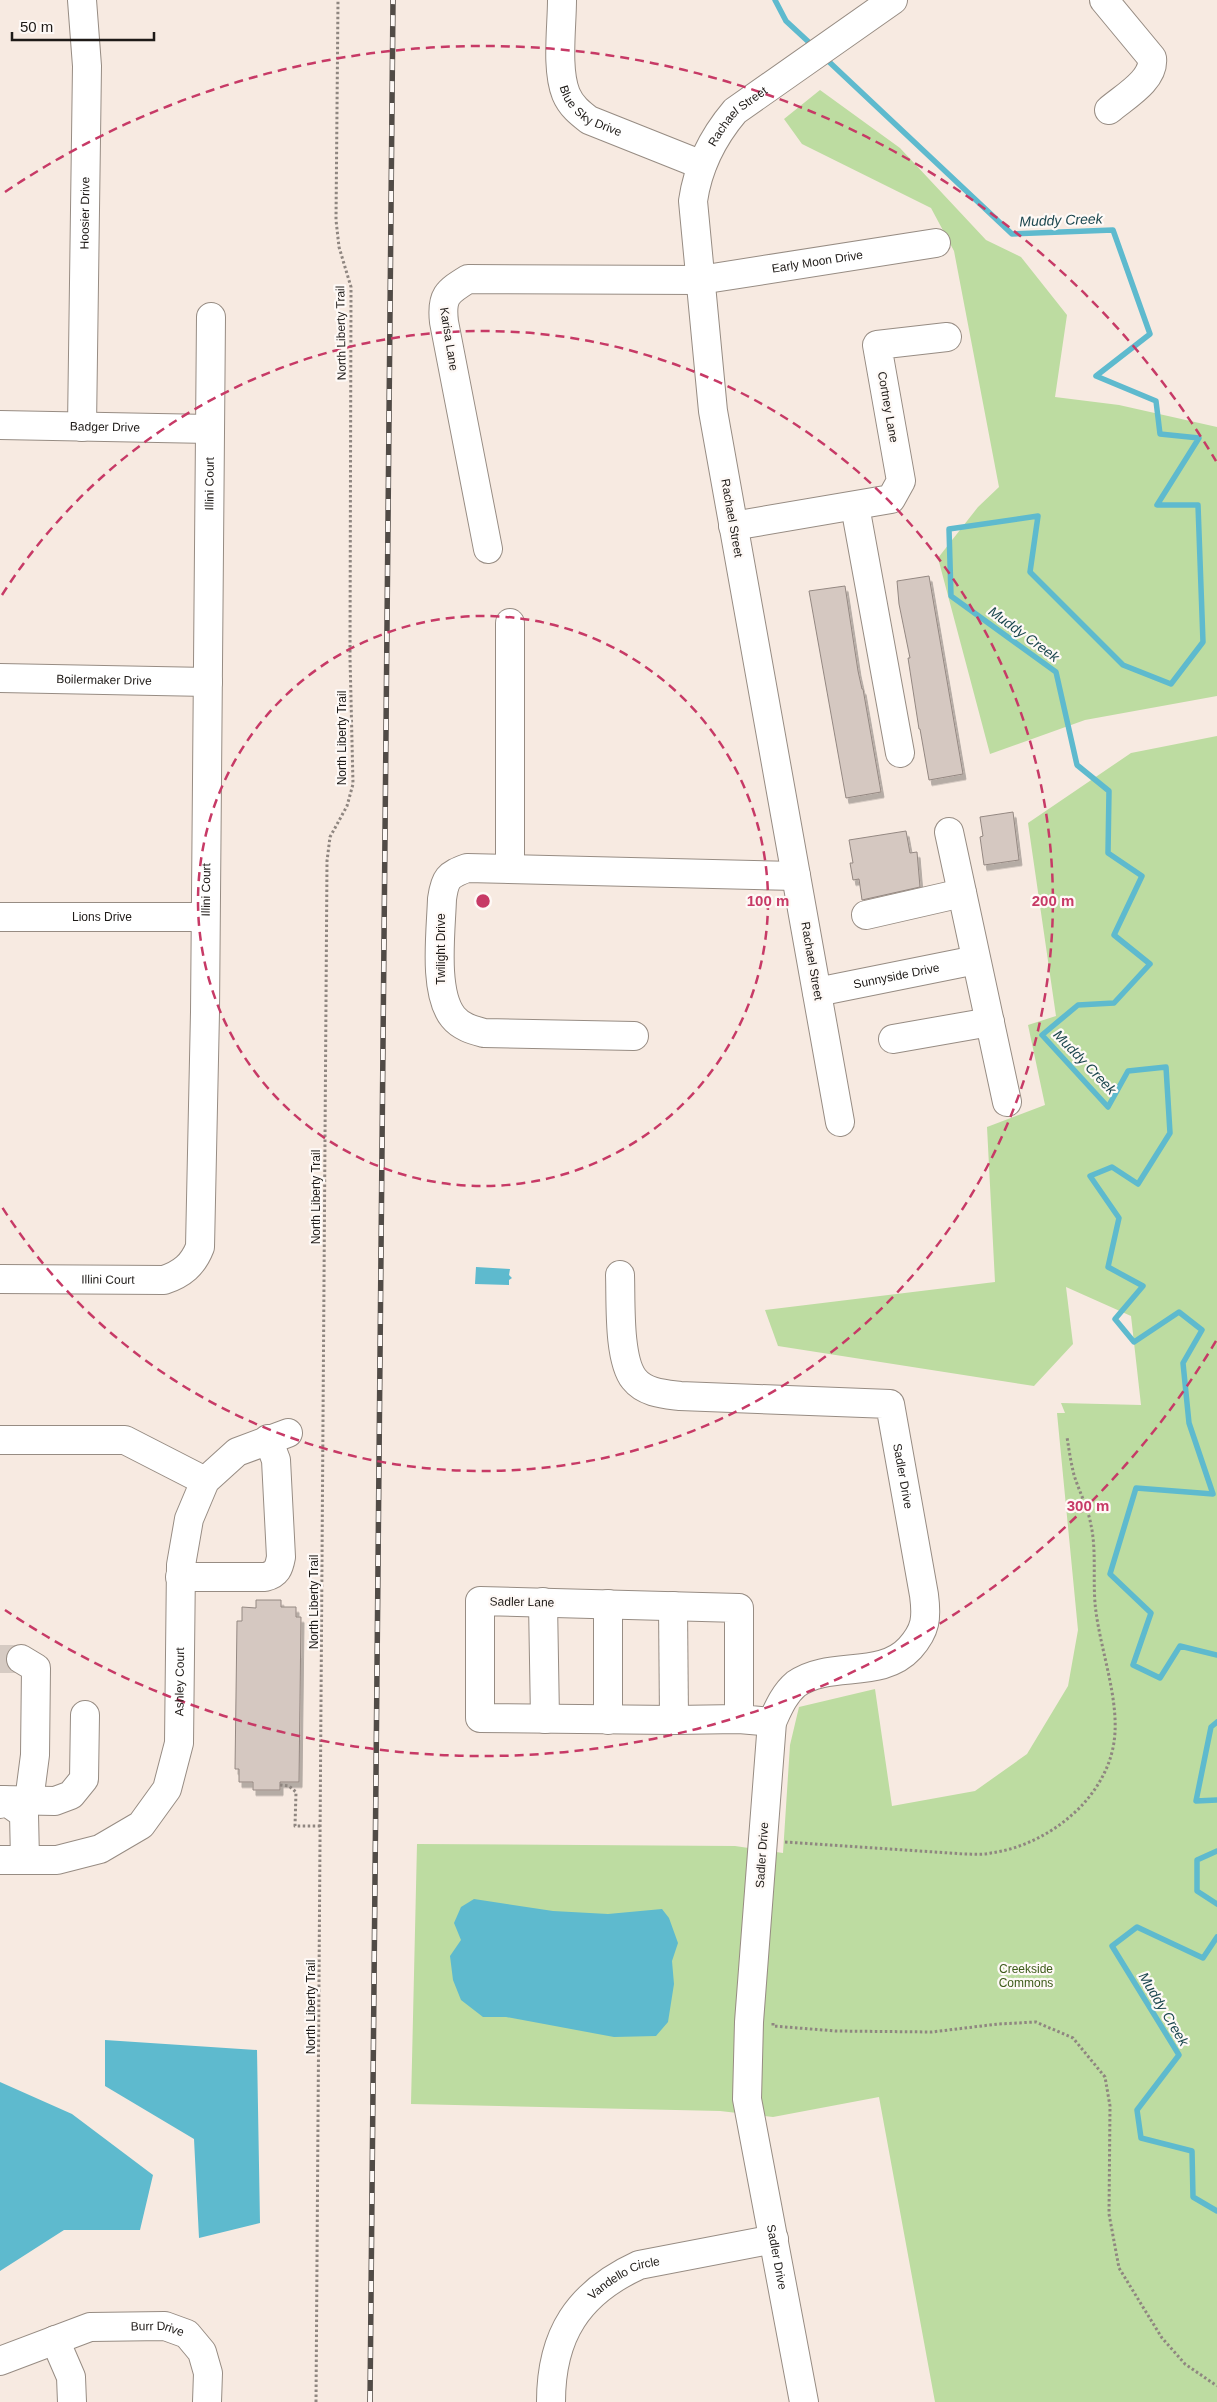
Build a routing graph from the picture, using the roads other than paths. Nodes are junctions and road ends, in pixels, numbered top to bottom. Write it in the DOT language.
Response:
graph roads {
  1 [pos="82,0"];
  2 [pos="562,0"];
  3 [pos="893,0"];
  4 [pos="1104,0"];
  5 [pos="1108,110"];
  6 [pos="702,165"];
  7 [pos="936,243"];
  8 [pos="700,280"];
  9 [pos="212,317"];
  10 [pos="947,337"];
  11 [pos="0,426"];
  12 [pos="82,427"];
  13 [pos="210,429"];
  14 [pos="855,506"];
  15 [pos="733,526"];
  16 [pos="488,549"];
  17 [pos="510,623"];
  18 [pos="0,678"];
  19 [pos="208,682"];
  20 [pos="900,753"];
  21 [pos="949,832"];
  22 [pos="510,869"];
  23 [pos="796,876"];
  24 [pos="962,894"];
  25 [pos="866,915"];
  26 [pos="0,917"];
  27 [pos="204,918"];
  28 [pos="976,960"];
  29 [pos="817,992"];
  30 [pos="990,1022"];
  31 [pos="634,1036"];
  32 [pos="893,1039"];
  33 [pos="1007,1102"];
  34 [pos="840,1122"];
  35 [pos="620,1275"];
  36 [pos="0,1279"];
  37 [pos="0,1440"];
  38 [pos="205,1481"];
  39 [pos="180,1577"];
  40 [pos="543,1602"];
  41 [pos="608,1604"];
  42 [pos="673,1606"];
  43 [pos="21,1659"];
  44 [pos="85,1716"];
  45 [pos="545,1719"];
  46 [pos="739,1719"];
  47 [pos="608,1720"];
  48 [pos="674,1720"];
  49 [pos="772,1722"];
  50 [pos="8,1801"];
  51 [pos="13,1860"];
  52 [pos="774,2239"];
  53 [pos="54,2340"];
  54 [pos="0,2361"];
  55 [pos="72,2402"];
  56 [pos="207,2402"];
  57 [pos="551,2402"];
  58 [pos="804,2402"];
  1 -- 12 [label="street, Hoosier Drive"];
  2 -- 6 [label="street, Blue Sky Drive"];
  3 -- 6 [label="street, Rachael Street"];
  4 -- 5 [label="street"];
  6 -- 8 [label="street, Rachael Street"];
  7 -- 8 [label="street, Early Moon Drive"];
  8 -- 15 [label="street, Rachael Street"];
  8 -- 16 [label="street, Karisa Lane"];
  9 -- 13 [label="street, Illini Court"];
  10 -- 14 [label="street, Cortney Lane"];
  11 -- 12 [label="street, Badger Drive"];
  12 -- 13 [label="street, Badger Drive"];
  13 -- 19 [label="street, Illini Court"];
  14 -- 15 [label="street, Cortney Lane"];
  14 -- 20 [label="street"];
  15 -- 23 [label="street, Rachael Street"];
  17 -- 22 [label="street"];
  18 -- 19 [label="street, Boilermaker Drive"];
  19 -- 27 [label="street, Illini Court"];
  21 -- 24 [label="street"];
  22 -- 23 [label="street, Twilight Drive"];
  22 -- 31 [label="street, Twilight Drive"];
  23 -- 29 [label="street, Rachael Street"];
  24 -- 25 [label="street"];
  24 -- 28 [label="street"];
  26 -- 27 [label="street, Lions Drive"];
  27 -- 36 [label="street, Illini Court"];
  28 -- 29 [label="street, Sunnyside Drive"];
  28 -- 30 [label="street"];
  29 -- 34 [label="street, Rachael Street"];
  30 -- 32 [label="street"];
  30 -- 33 [label="street"];
  35 -- 49 [label="street, Sadler Drive"];
  37 -- 38 [label="street"];
  38 -- 39 [label="street, Ashley Court"];
  38 -- 39 [label="street, Ashley Court"];
  39 -- 51 [label="street, Ashley Court"];
  40 -- 41 [label="street, Sadler Lane"];
  40 -- 45 [label="street"];
  40 -- 45 [label="street, Sadler Lane"];
  41 -- 42 [label="street, Sadler Lane"];
  41 -- 47 [label="street"];
  42 -- 46 [label="street, Sadler Lane"];
  42 -- 48 [label="street"];
  43 -- 50 [label="street"];
  44 -- 50 [label="street"];
  45 -- 47 [label="street, Sadler Lane"];
  46 -- 48 [label="street, Sadler Lane"];
  46 -- 49 [label="street, Sadler Lane"];
  47 -- 48 [label="street, Sadler Lane"];
  49 -- 52 [label="street, Sadler Drive"];
  50 -- 51 [label="street"];
  52 -- 57 [label="street, Vandello Circle"];
  52 -- 58 [label="street, Sadler Drive"];
  53 -- 54 [label="street, Burr Drive"];
  53 -- 55 [label="street"];
  53 -- 56 [label="street, Burr Drive"];
}
